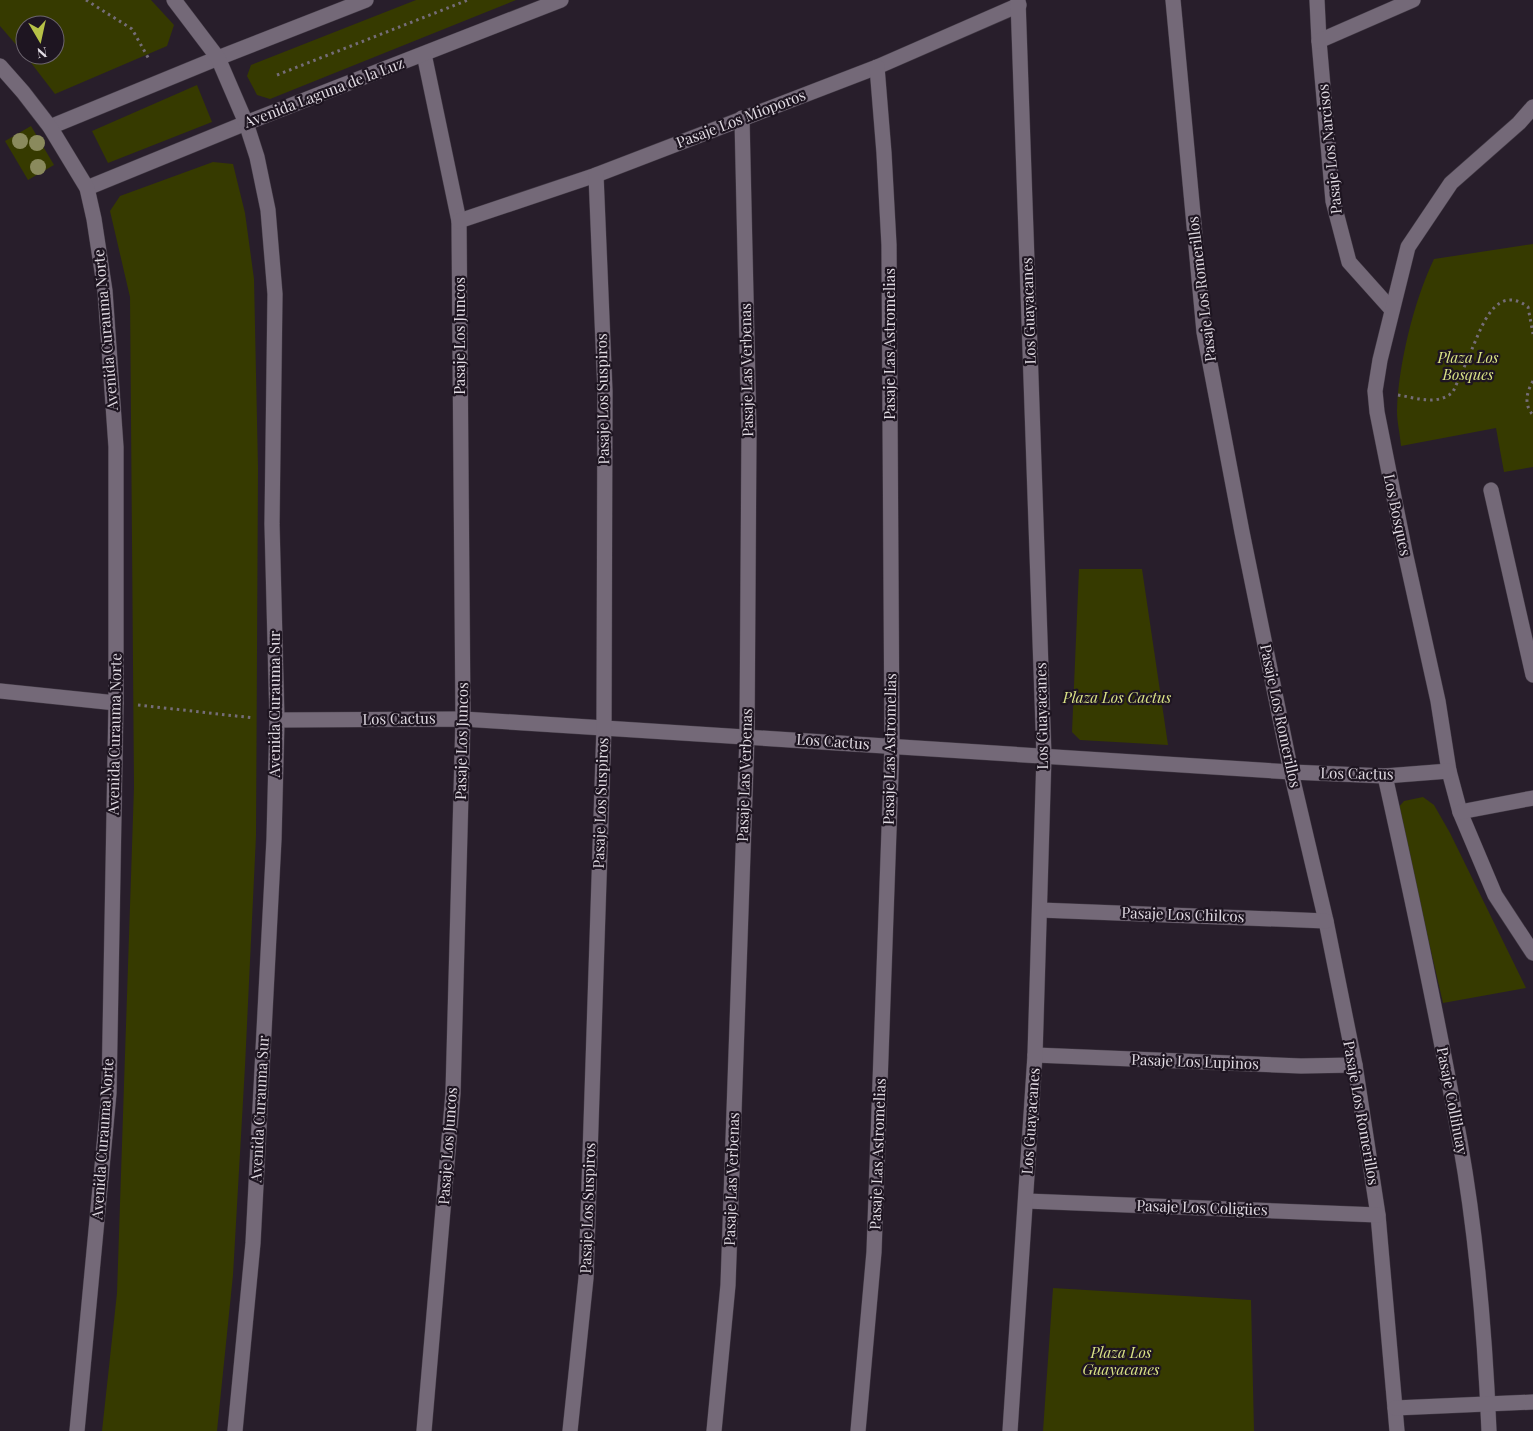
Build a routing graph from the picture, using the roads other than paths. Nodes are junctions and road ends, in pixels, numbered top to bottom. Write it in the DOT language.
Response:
graph roads {
  1 [pos="174,0"];
  2 [pos="366,0"];
  3 [pos="561,0"];
  4 [pos="1174,0"];
  5 [pos="1317,0"];
  6 [pos="1413,0"];
  7 [pos="1019,2"];
  8 [pos="1319,41"];
  9 [pos="424,54"];
  10 [pos="218,58"];
  11 [pos="0,66"];
  12 [pos="877,67"];
  13 [pos="1533,107"];
  14 [pos="742,118"];
  15 [pos="246,123"];
  16 [pos="50,127"];
  17 [pos="596,175"];
  18 [pos="87,188"];
  19 [pos="459,221"];
  20 [pos="1392,310"];
  21 [pos="1490,490"];
  22 [pos="1533,675"];
  23 [pos="0,691"];
  24 [pos="116,703"];
  25 [pos="463,718"];
  26 [pos="277,720"];
  27 [pos="604,728"];
  28 [pos="747,736"];
  29 [pos="892,746"];
  30 [pos="1044,756"];
  31 [pos="1449,771"];
  32 [pos="1291,772"];
  33 [pos="1385,776"];
  34 [pos="1533,798"];
  35 [pos="1460,812"];
  36 [pos="1040,910"];
  37 [pos="1326,921"];
  38 [pos="1533,952"];
  39 [pos="1035,1056"];
  40 [pos="1355,1065"];
  41 [pos="1026,1201"];
  42 [pos="1378,1215"];
  43 [pos="1533,1402"];
  44 [pos="1488,1404"];
  45 [pos="1395,1408"];
  46 [pos="77,1431"];
  47 [pos="235,1431"];
  48 [pos="424,1431"];
  49 [pos="570,1431"];
  50 [pos="714,1431"];
  51 [pos="858,1431"];
  52 [pos="1010,1431"];
  53 [pos="1396,1431"];
  54 [pos="1490,1431"];
  1 -- 10 [label="street, Avenida Curauma Sur"];
  2 -- 10 [label="street"];
  3 -- 9 [label="street, Avenida Laguna de la Luz"];
  4 -- 32 [label="street, Pasaje Los Romerillos"];
  5 -- 8 [label="street, Pasaje Los Narcisos"];
  6 -- 8 [label="street"];
  7 -- 12 [label="street, Pasaje Los Mioporos"];
  7 -- 30 [label="street, Los Guayacanes"];
  8 -- 20 [label="street, Pasaje Los Narcisos"];
  9 -- 15 [label="street, Avenida Laguna de la Luz"];
  9 -- 19 [label="street, Pasaje Los Juncos"];
  10 -- 15 [label="street, Avenida Curauma Sur"];
  10 -- 16 [label="street"];
  11 -- 16 [label="street, Avenida Curauma Norte"];
  12 -- 14 [label="street, Pasaje Los Mioporos"];
  12 -- 29 [label="street, Pasaje Las Astromelias"];
  13 -- 20 [label="street, Los Bosques"];
  14 -- 17 [label="street, Pasaje Los Mioporos"];
  14 -- 28 [label="street, Pasaje Las Verbenas"];
  15 -- 18 [label="street, Avenida Laguna de la Luz"];
  15 -- 26 [label="street, Avenida Curauma Sur"];
  16 -- 18 [label="street, Avenida Curauma Norte"];
  17 -- 19 [label="street, Pasaje Los Mioporos"];
  17 -- 27 [label="street, Pasaje Los Suspiros"];
  18 -- 24 [label="street, Avenida Curauma Norte"];
  19 -- 25 [label="street, Pasaje Los Juncos"];
  20 -- 31 [label="street, Los Bosques"];
  21 -- 22 [label="street"];
  23 -- 24 [label="street"];
  24 -- 46 [label="street, Avenida Curauma Norte"];
  25 -- 26 [label="street, Los Cactus"];
  25 -- 27 [label="street, Los Cactus"];
  25 -- 48 [label="street, Pasaje Los Juncos"];
  26 -- 47 [label="street, Avenida Curauma Sur"];
  27 -- 28 [label="street, Los Cactus"];
  27 -- 49 [label="street, Pasaje Los Suspiros"];
  28 -- 29 [label="street, Los Cactus"];
  28 -- 50 [label="street, Pasaje Las Verbenas"];
  29 -- 30 [label="street, Los Cactus"];
  29 -- 51 [label="street, Pasaje Las Astromelias"];
  30 -- 32 [label="street, Los Cactus"];
  30 -- 36 [label="street, Los Guayacanes"];
  31 -- 33 [label="street, Los Cactus"];
  31 -- 35 [label="street, Los Bosques"];
  32 -- 33 [label="street, Los Cactus"];
  32 -- 37 [label="street, Pasaje Los Romerillos"];
  33 -- 44 [label="street, Pasaje Collihuay"];
  34 -- 35 [label="street"];
  35 -- 38 [label="street, Los Bosques"];
  36 -- 37 [label="street, Pasaje Los Chilcos"];
  36 -- 39 [label="street, Los Guayacanes"];
  37 -- 40 [label="street, Pasaje Los Romerillos"];
  39 -- 40 [label="street, Pasaje Los Lupinos"];
  39 -- 41 [label="street, Los Guayacanes"];
  40 -- 42 [label="street, Pasaje Los Romerillos"];
  41 -- 42 [label="street, Pasaje Los Coligües"];
  41 -- 52 [label="street, Los Guayacanes"];
  42 -- 45 [label="street, Pasaje Los Romerillos"];
  43 -- 44 [label="street"];
  44 -- 45 [label="street"];
  44 -- 54 [label="street, Pasaje Collihuay"];
  45 -- 53 [label="street, Pasaje Los Romerillos"];
}
